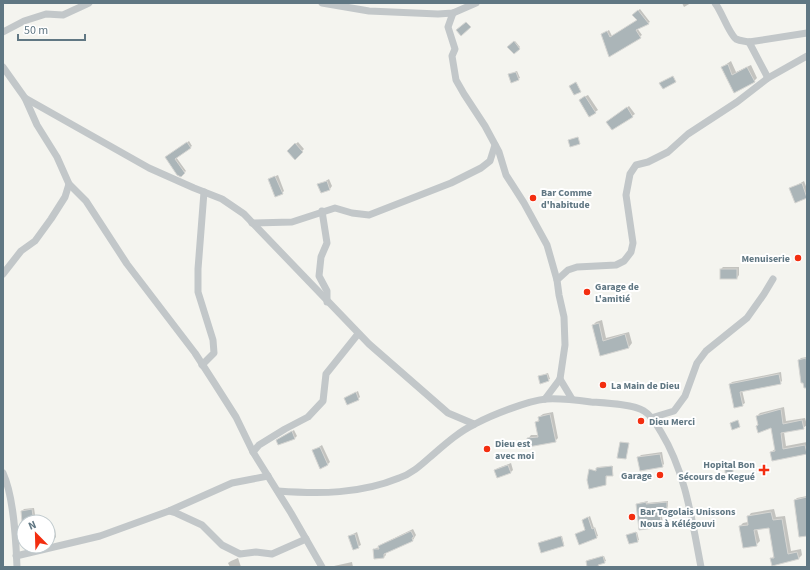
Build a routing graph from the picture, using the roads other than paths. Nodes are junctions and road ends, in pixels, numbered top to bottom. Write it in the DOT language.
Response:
graph roads {
  1 [pos="89,3"];
  2 [pos="322,3"];
  3 [pos="476,3"];
  4 [pos="715,3"];
  5 [pos="453,13"];
  6 [pos="3,32"];
  7 [pos="807,33"];
  8 [pos="749,42"];
  9 [pos="807,56"];
  10 [pos="3,67"];
  11 [pos="768,78"];
  12 [pos="26,98"];
  13 [pos="495,145"];
  14 [pos="69,184"];
  15 [pos="204,192"];
  16 [pos="322,211"];
  17 [pos="252,223"];
  18 [pos="3,274"];
  19 [pos="773,279"];
  20 [pos="557,280"];
  21 [pos="328,302"];
  22 [pos="358,334"];
  23 [pos="202,365"];
  24 [pos="560,379"];
  25 [pos="545,399"];
  26 [pos="572,399"];
  27 [pos="651,418"];
  28 [pos="474,424"];
  29 [pos="253,452"];
  30 [pos="3,473"];
  31 [pos="268,476"];
  32 [pos="278,491"];
  33 [pos="169,511"];
  34 [pos="306,539"];
  35 [pos="16,556"];
  36 [pos="17,567"];
  37 [pos="322,567"];
  38 [pos="701,567"];
  1 -- 6 [label="street"];
  2 -- 5 [label="street"];
  3 -- 5 [label="street"];
  4 -- 8 [label="street"];
  5 -- 13 [label="street"];
  7 -- 8 [label="street"];
  8 -- 11 [label="street"];
  9 -- 11 [label="street"];
  10 -- 12 [label="street"];
  11 -- 20 [label="street"];
  12 -- 14 [label="street"];
  12 -- 15 [label="street"];
  13 -- 16 [label="street"];
  13 -- 20 [label="street"];
  14 -- 18 [label="street"];
  14 -- 23 [label="street"];
  15 -- 17 [label="street"];
  15 -- 23 [label="street"];
  16 -- 17 [label="street"];
  16 -- 21 [label="street"];
  17 -- 21 [label="street"];
  19 -- 27 [label="street"];
  20 -- 24 [label="street"];
  21 -- 22 [label="street"];
  22 -- 28 [label="street"];
  22 -- 29 [label="street"];
  23 -- 29 [label="street"];
  24 -- 25 [label="street"];
  24 -- 26 [label="street"];
  25 -- 26 [label="street"];
  25 -- 28 [label="street"];
  26 -- 27 [label="street"];
  27 -- 38 [label="street"];
  28 -- 32 [label="street"];
  29 -- 31 [label="street"];
  30 -- 35 [label="street"];
  31 -- 32 [label="street"];
  31 -- 33 [label="street"];
  32 -- 34 [label="street"];
  33 -- 34 [label="street"];
  33 -- 35 [label="street"];
  34 -- 37 [label="street"];
  35 -- 36 [label="street"];
}
